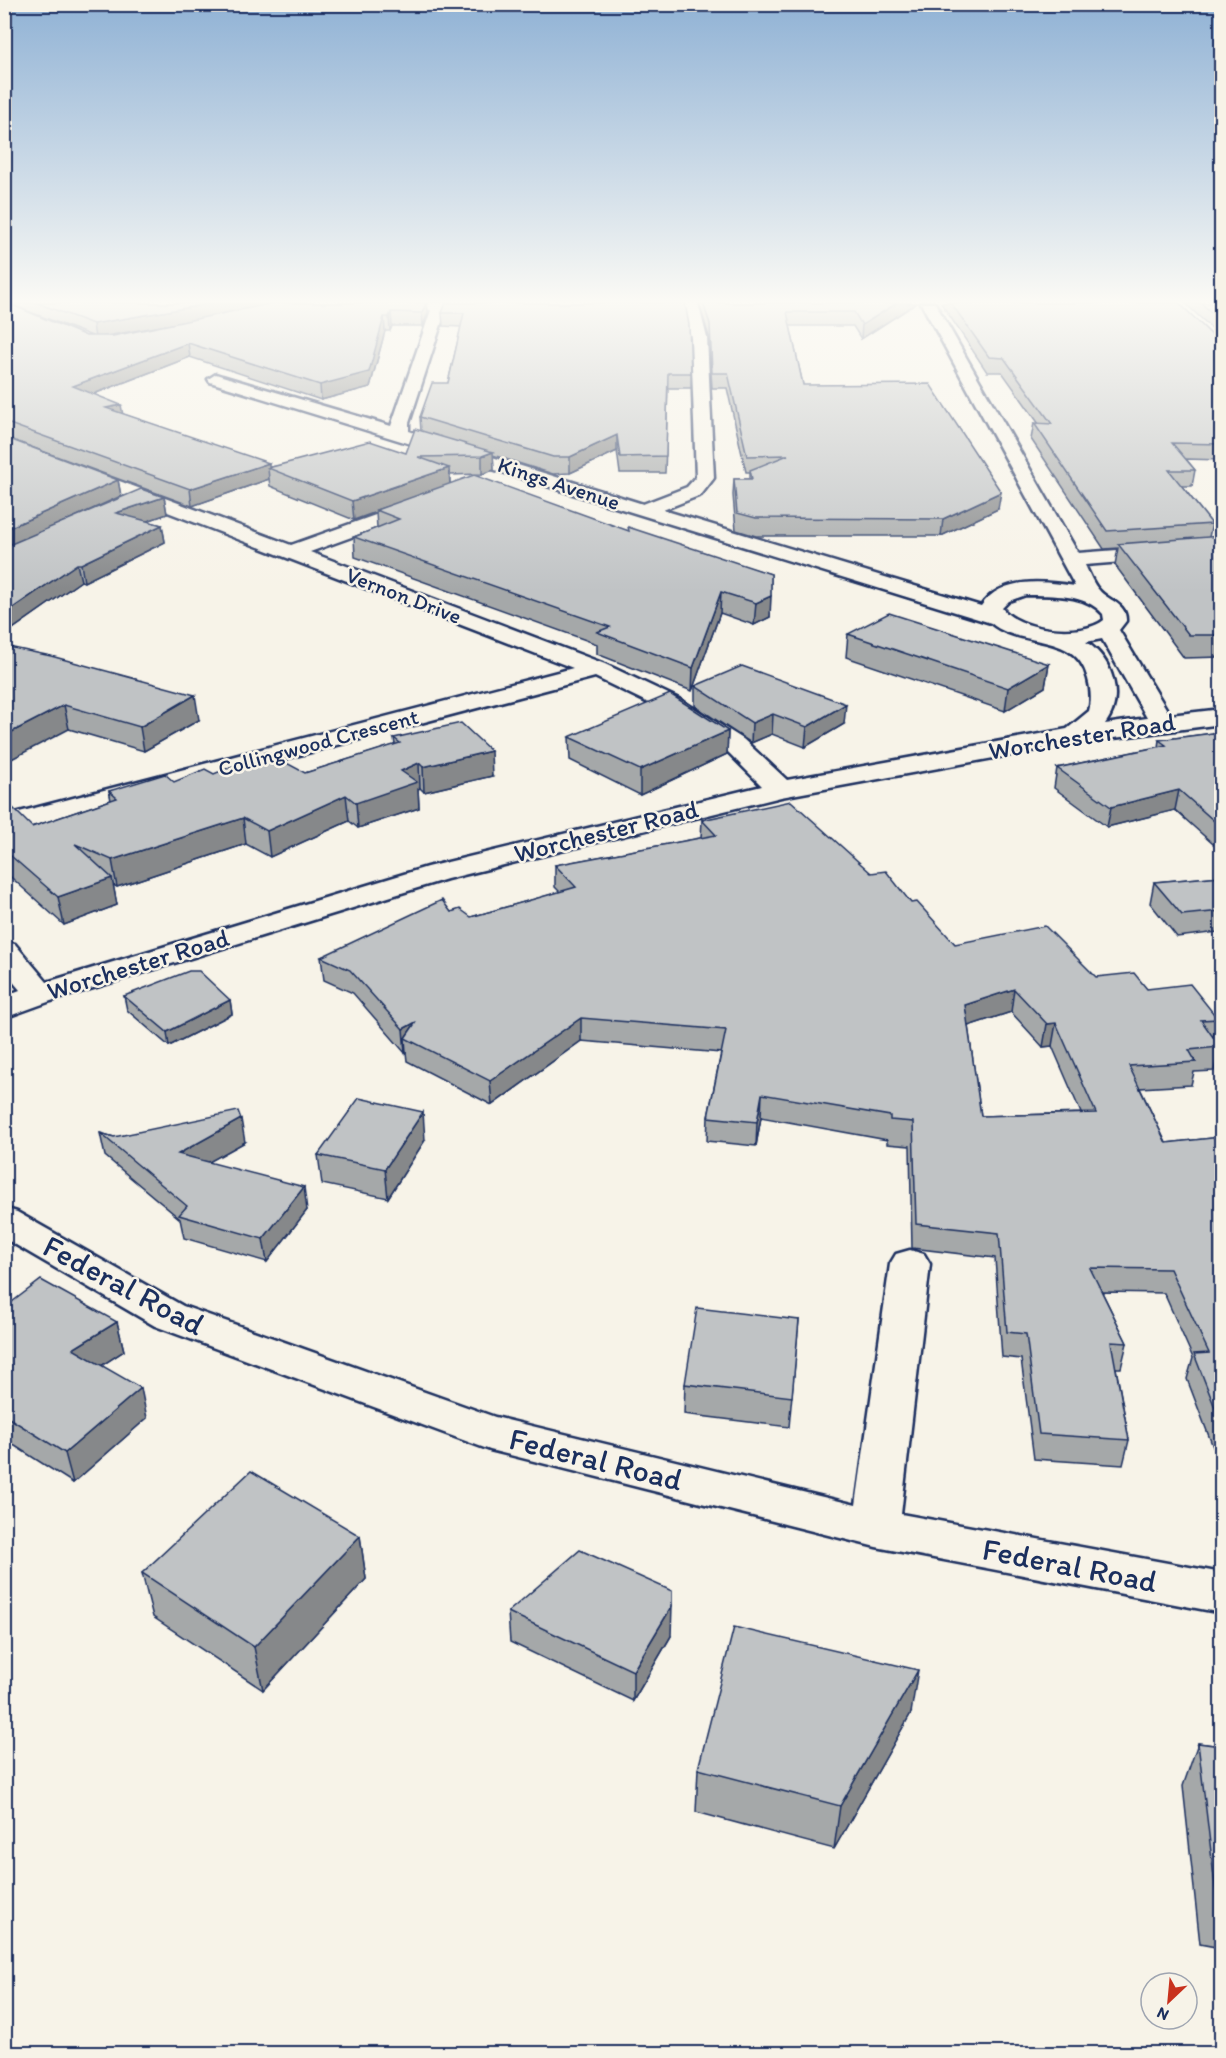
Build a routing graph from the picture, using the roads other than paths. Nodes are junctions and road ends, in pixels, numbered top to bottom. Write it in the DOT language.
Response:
graph roads {
  1 [pos="283,399"];
  2 [pos="408,399"];
  3 [pos="702,399"];
  4 [pos="981,399"];
  5 [pos="400,434"];
  6 [pos="5,443"];
  7 [pos="519,470"];
  8 [pos="487,482"];
  9 [pos="143,496"];
  10 [pos="432,501"];
  11 [pos="122,506"];
  12 [pos="644,511"];
  13 [pos="1221,548"];
  14 [pos="291,552"];
  15 [pos="1072,562"];
  16 [pos="900,590"];
  17 [pos="1017,591"];
  18 [pos="1092,597"];
  19 [pos="997,618"];
  20 [pos="1107,629"];
  21 [pos="1053,636"];
  22 [pos="597,669"];
  23 [pos="1221,716"];
  24 [pos="1162,723"];
  25 [pos="1075,735"];
  26 [pos="781,789"];
  27 [pos="4,825"];
  28 [pos="4,951"];
  29 [pos="40,994"];
  30 [pos="4,1008"];
  31 [pos="4,1221"];
  32 [pos="910,1264"];
  33 [pos="876,1528"];
  34 [pos="1221,1593"];
  1 -- 5 [label="street, Kings Avenue"];
  2 -- 5 [label="street"];
  3 -- 12 [label="street"];
  4 -- 15 [label="street"];
  5 -- 7 [label="street, Kings Avenue"];
  6 -- 9 [label="street, Vernon Drive"];
  7 -- 8 [label="street"];
  7 -- 12 [label="street, Kings Avenue"];
  9 -- 11 [label="street"];
  9 -- 14 [label="street, Vernon Drive"];
  10 -- 14 [label="street"];
  12 -- 16 [label="street, Kings Avenue"];
  13 -- 15 [label="street"];
  14 -- 22 [label="street, Vernon Drive"];
  15 -- 17 [label="street"];
  15 -- 18 [label="street"];
  16 -- 17 [label="street, Kings Avenue"];
  16 -- 19 [label="street, Kings Avenue"];
  17 -- 18 [label="street"];
  17 -- 19 [label="street"];
  18 -- 20 [label="street"];
  19 -- 21 [label="street, Kings Avenue"];
  20 -- 21 [label="street"];
  20 -- 24 [label="street"];
  21 -- 25 [label="street"];
  22 -- 26 [label="street, Vernon Drive"];
  22 -- 27 [label="street, Collingwood Crescent"];
  23 -- 24 [label="street, Worchester Road"];
  24 -- 25 [label="street, Worchester Road"];
  25 -- 26 [label="street, Worchester Road"];
  26 -- 29 [label="street, Worchester Road"];
  28 -- 29 [label="street"];
  29 -- 30 [label="street, Worchester Road"];
  31 -- 33 [label="street, Federal Road"];
  32 -- 33 [label="street"];
  33 -- 34 [label="street, Federal Road"];
}
